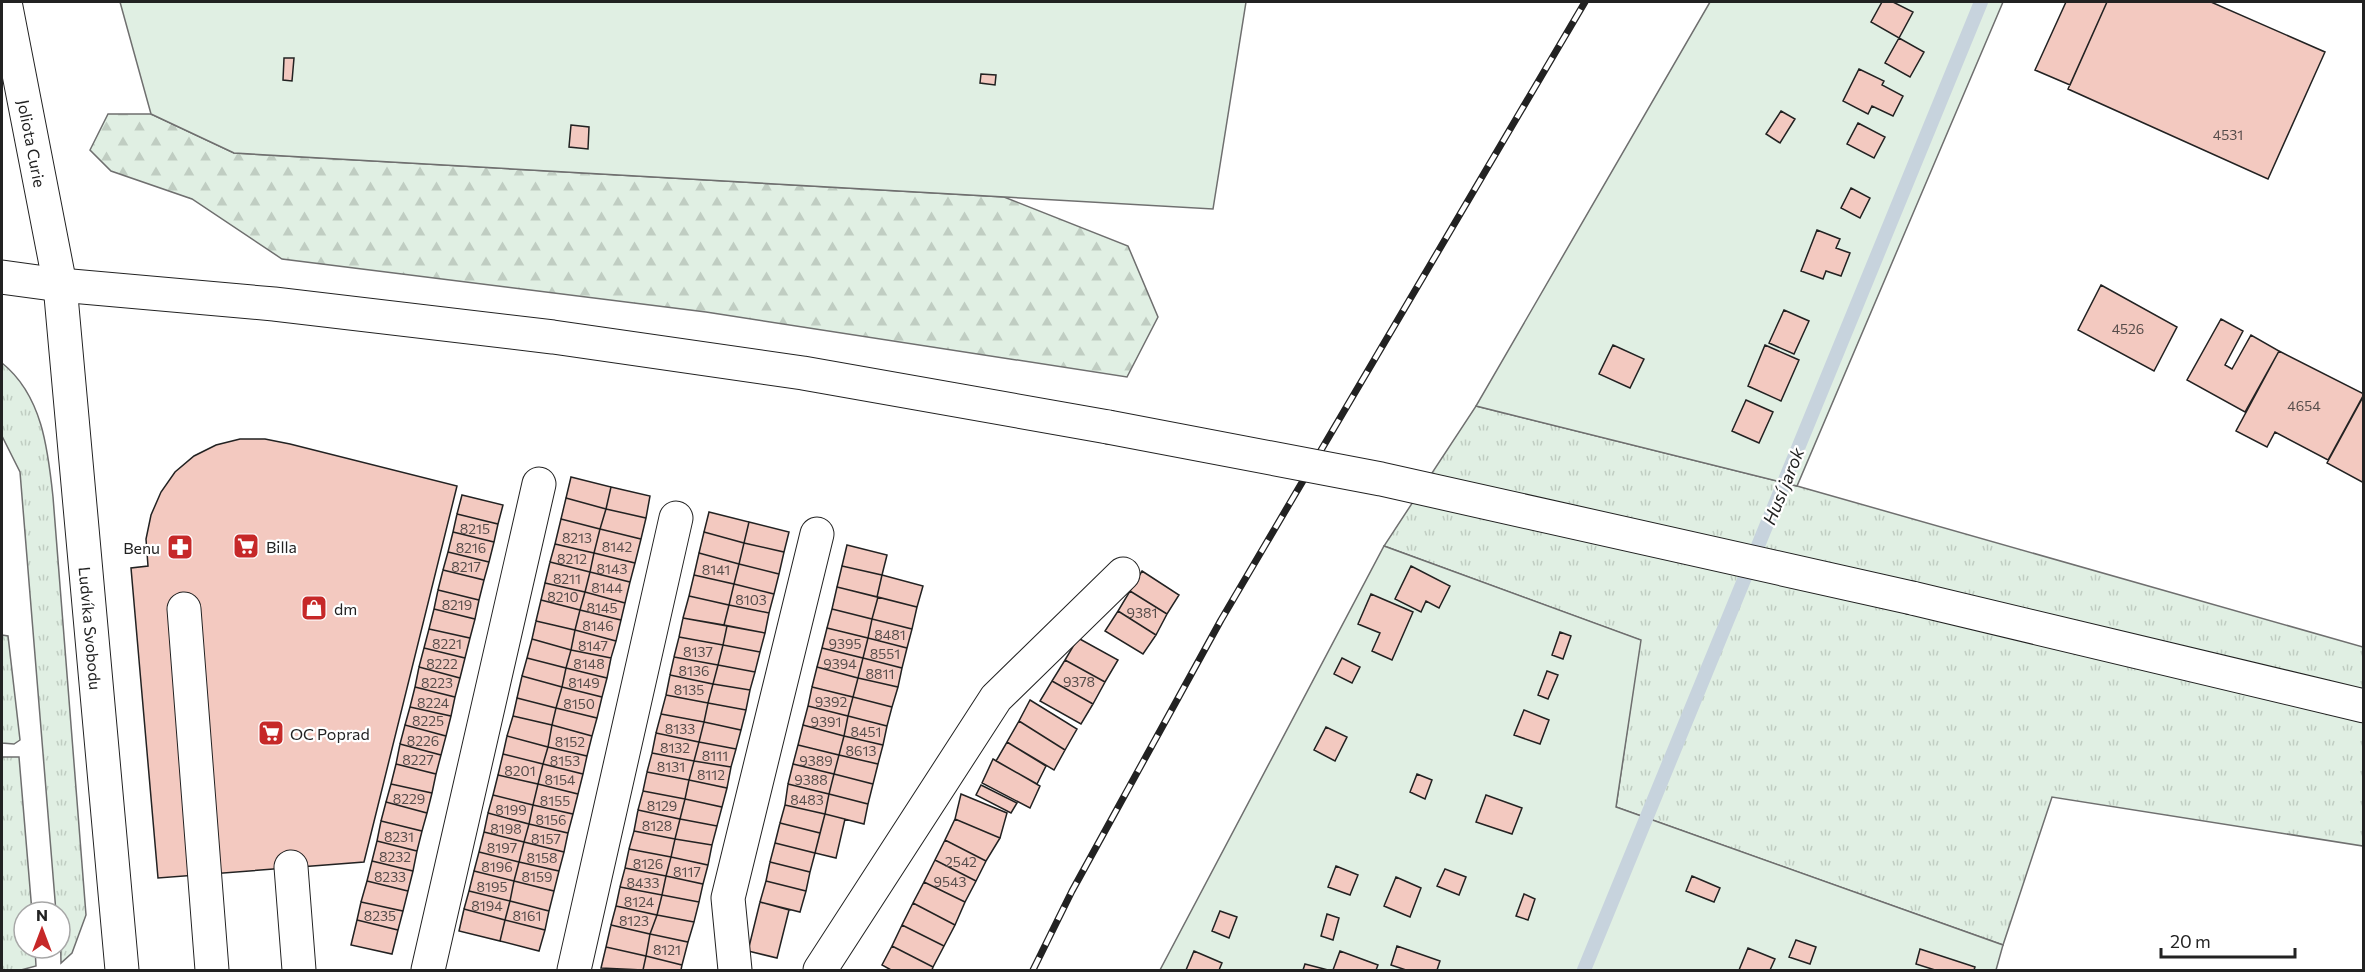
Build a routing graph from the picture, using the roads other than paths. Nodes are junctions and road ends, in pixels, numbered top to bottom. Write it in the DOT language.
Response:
graph roads {
  1 [pos="5,2"];
  2 [pos="2,277"];
  3 [pos="60,285"];
  4 [pos="539,484"];
  5 [pos="676,518"];
  6 [pos="817,534"];
  7 [pos="1123,574"];
  8 [pos="184,609"];
  9 [pos="2364,706"];
  10 [pos="291,867"];
  11 [pos="122,970"];
  12 [pos="212,970"];
  13 [pos="299,970"];
  14 [pos="428,970"];
  15 [pos="574,970"];
  16 [pos="735,970"];
  17 [pos="820,970"];
  1 -- 3 [label="main road, Joliota Curie"];
  2 -- 3 [label="main road"];
  3 -- 9 [label="main road, bridge"];
  3 -- 11 [label="main road, Ludvíka Svobodu"];
  4 -- 14 [label="main road"];
  5 -- 15 [label="main road"];
  6 -- 16 [label="main road"];
  7 -- 17 [label="main road"];
  8 -- 12 [label="main road"];
  10 -- 13 [label="main road"];
}
